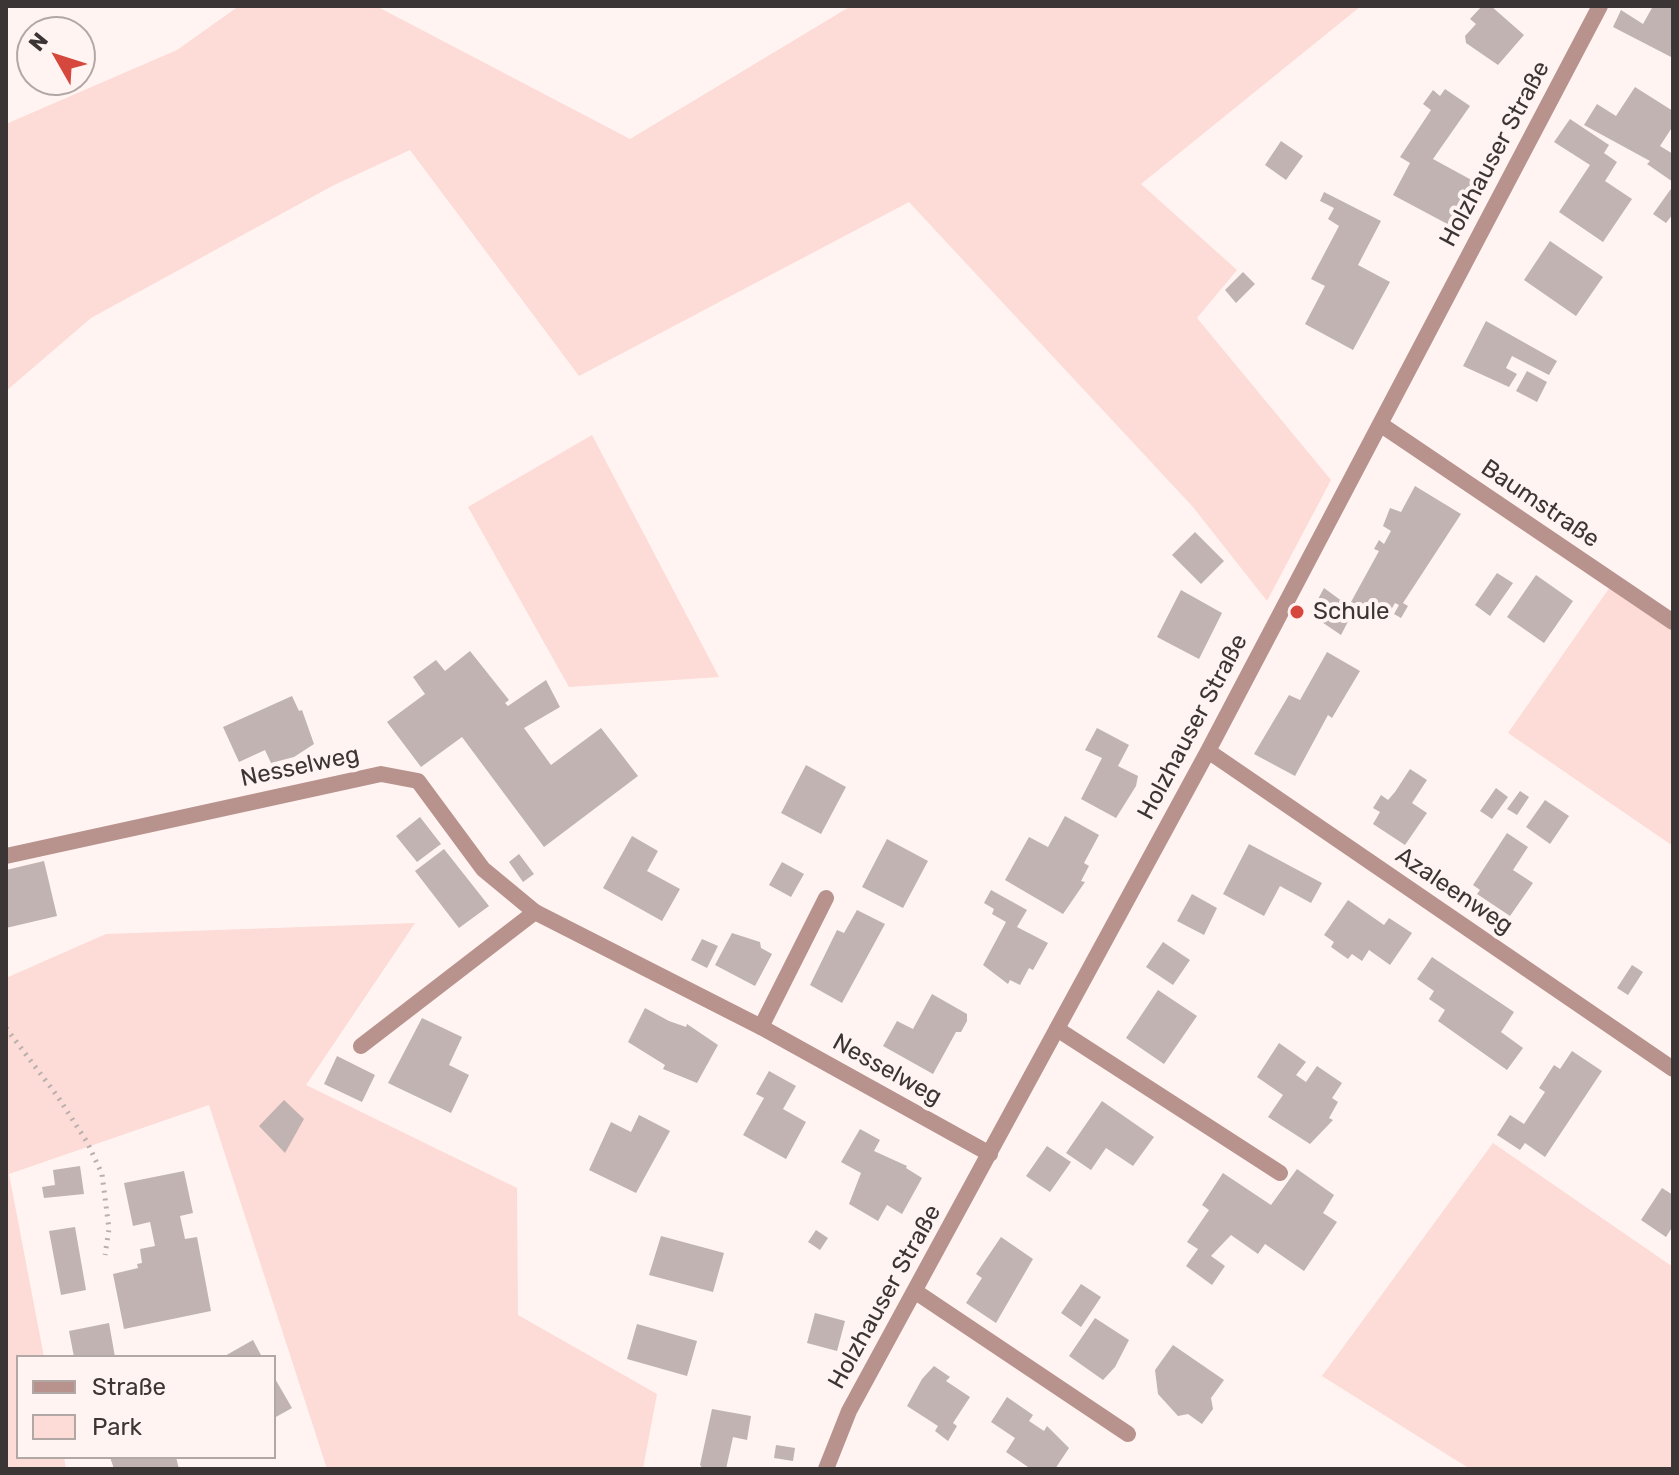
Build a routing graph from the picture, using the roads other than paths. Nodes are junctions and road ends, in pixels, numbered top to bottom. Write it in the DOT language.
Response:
graph roads {
  1 [pos="1600,6"];
  2 [pos="1380,424"];
  3 [pos="1673,622"];
  4 [pos="1208,751"];
  5 [pos="6,856"];
  6 [pos="826,898"];
  7 [pos="535,912"];
  8 [pos="761,1027"];
  9 [pos="1057,1029"];
  10 [pos="361,1046"];
  11 [pos="1673,1069"];
  12 [pos="990,1154"];
  13 [pos="1280,1173"];
  14 [pos="916,1292"];
  15 [pos="1128,1434"];
  16 [pos="826,1469"];
  1 -- 2 [label="street, Holzhauser Straße"];
  2 -- 3 [label="street, Baumstraße"];
  2 -- 4 [label="street, Holzhauser Straße"];
  4 -- 9 [label="street, Holzhauser Straße"];
  4 -- 11 [label="street, Azaleenweg"];
  5 -- 7 [label="street, Nesselweg"];
  6 -- 8 [label="street"];
  7 -- 8 [label="street, Nesselweg"];
  7 -- 10 [label="street"];
  8 -- 12 [label="street, Nesselweg"];
  9 -- 12 [label="street, Holzhauser Straße"];
  9 -- 13 [label="street"];
  12 -- 14 [label="street, Holzhauser Straße"];
  14 -- 15 [label="street"];
  14 -- 16 [label="street, Holzhauser Straße"];
}
